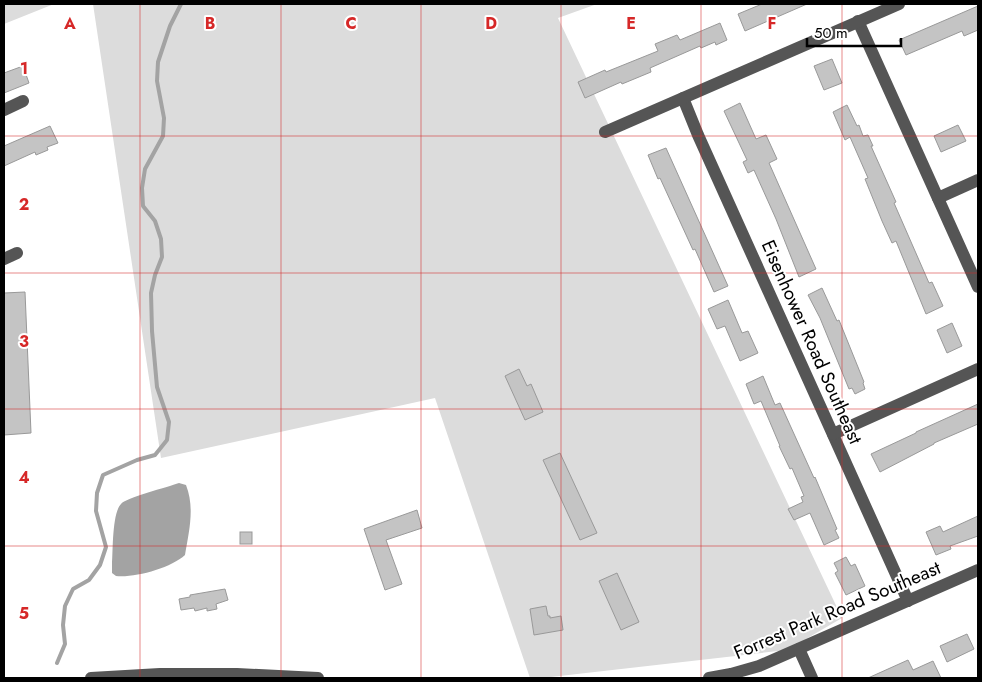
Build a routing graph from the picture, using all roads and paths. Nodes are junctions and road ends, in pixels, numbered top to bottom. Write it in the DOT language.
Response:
graph roads {
  1 [pos="899,4"];
  2 [pos="858,22"];
  3 [pos="683,98"];
  4 [pos="23,101"];
  5 [pos="4,110"];
  6 [pos="605,132"];
  7 [pos="978,180"];
  8 [pos="938,198"];
  9 [pos="17,254"];
  10 [pos="4,259"];
  11 [pos="978,287"];
  12 [pos="978,369"];
  13 [pos="833,434"];
  14 [pos="978,570"];
  15 [pos="908,601"];
  16 [pos="799,648"];
  17 [pos="91,678"];
  18 [pos="318,678"];
  19 [pos="709,678"];
  20 [pos="812,678"];
  1 -- 2 [label="street"];
  2 -- 3 [label="street"];
  2 -- 8 [label="street"];
  3 -- 6 [label="street"];
  3 -- 13 [label="street, Eisenhower Road Southeast"];
  4 -- 5 [label="street"];
  7 -- 8 [label="street"];
  8 -- 11 [label="street"];
  9 -- 10 [label="street"];
  12 -- 13 [label="street"];
  13 -- 15 [label="street, Eisenhower Road Southeast"];
  14 -- 15 [label="street, Forrest Park Road Southeast"];
  15 -- 16 [label="street, Forrest Park Road Southeast"];
  16 -- 19 [label="street, Forrest Park Road Southeast"];
  16 -- 20 [label="street"];
  17 -- 18 [label="street"];
}
